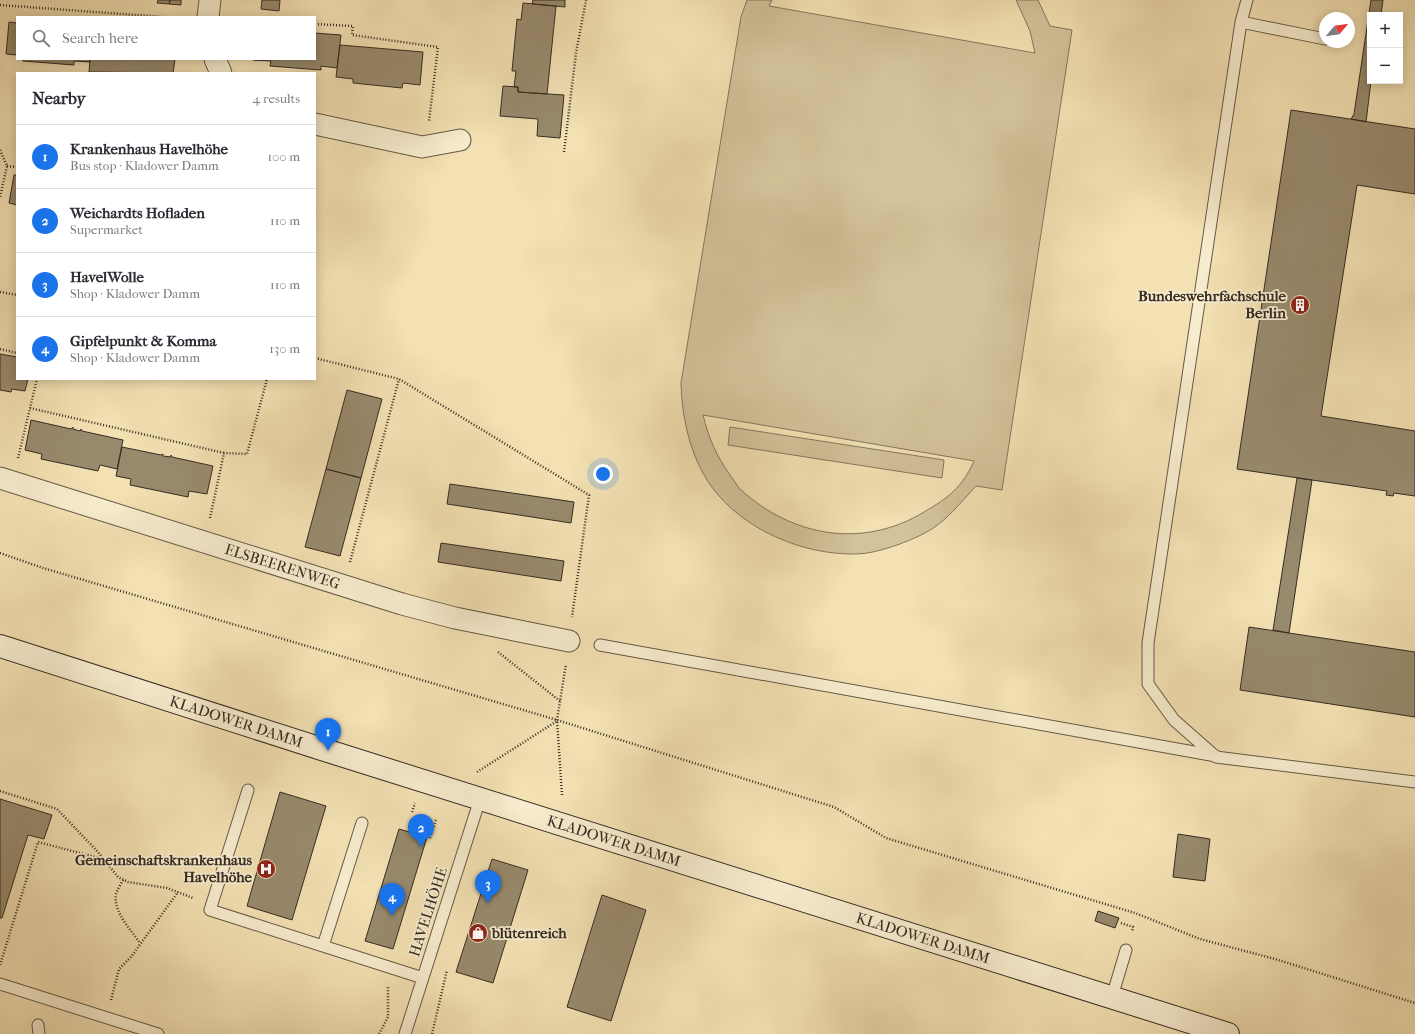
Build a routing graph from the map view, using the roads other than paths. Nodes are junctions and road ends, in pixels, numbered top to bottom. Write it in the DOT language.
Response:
graph roads {
  1 [pos="210,0"];
  2 [pos="1247,0"];
  3 [pos="208,16"];
  4 [pos="1241,22"];
  5 [pos="1319,38"];
  6 [pos="215,60"];
  7 [pos="221,72"];
  8 [pos="316,124"];
  9 [pos="460,140"];
  10 [pos="6,480"];
  11 [pos="569,641"];
  12 [pos="600,645"];
  13 [pos="0,646"];
  14 [pos="1216,756"];
  15 [pos="1415,782"];
  16 [pos="248,790"];
  17 [pos="480,799"];
  18 [pos="362,823"];
  19 [pos="323,946"];
  20 [pos="1126,950"];
  21 [pos="423,978"];
  22 [pos="0,984"];
  23 [pos="1112,997"];
  24 [pos="158,1034"];
  25 [pos="405,1034"];
  26 [pos="1228,1034"];
  1 -- 3 [label="street"];
  2 -- 4 [label="lane"];
  4 -- 5 [label="lane"];
  4 -- 14 [label="lane"];
  6 -- 7 [label="street"];
  8 -- 9 [label="street"];
  10 -- 11 [label="street, ELSBEERENWEG"];
  12 -- 14 [label="lane"];
  13 -- 17 [label="main road, KLADOWER DAMM"];
  14 -- 15 [label="lane"];
  16 -- 19 [label="lane"];
  17 -- 21 [label="lane, HAVELHÖHE"];
  17 -- 23 [label="main road, KLADOWER DAMM"];
  18 -- 19 [label="lane"];
  19 -- 21 [label="lane"];
  20 -- 23 [label="lane"];
  21 -- 25 [label="lane, HAVELHÖHE"];
  22 -- 24 [label="lane"];
  23 -- 26 [label="main road, KLADOWER DAMM"];
}
